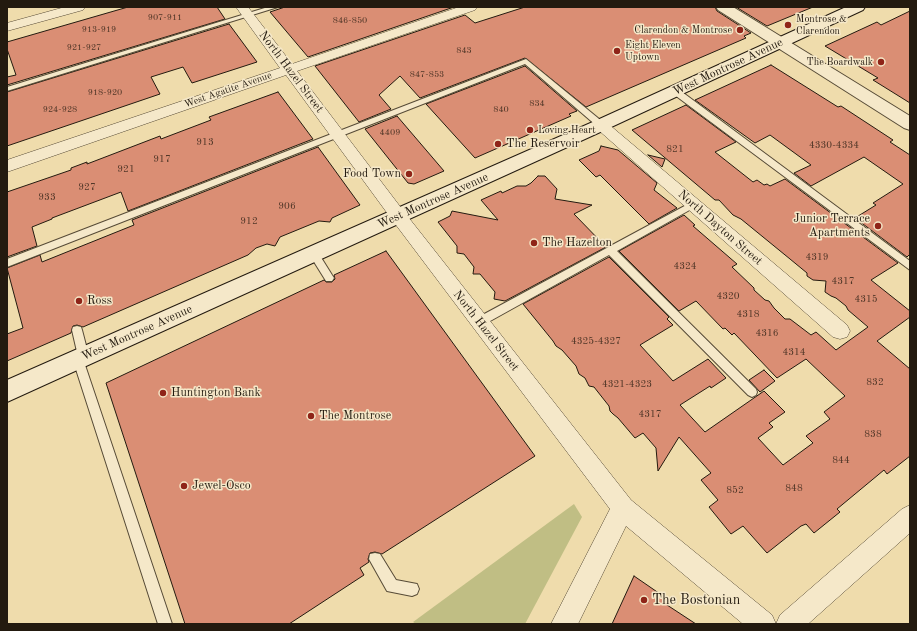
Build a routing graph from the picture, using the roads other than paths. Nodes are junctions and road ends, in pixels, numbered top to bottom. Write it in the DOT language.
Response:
graph roads {
  1 [pos="79,7"];
  2 [pos="275,7"];
  3 [pos="471,7"];
  4 [pos="722,7"];
  5 [pos="858,7"];
  6 [pos="245,11"];
  7 [pos="7,27"];
  8 [pos="780,43"];
  9 [pos="288,69"];
  10 [pos="7,89"];
  11 [pos="675,91"];
  12 [pos="910,124"];
  13 [pos="601,125"];
  14 [pos="337,134"];
  15 [pos="7,166"];
  16 [pos="692,205"];
  17 [pos="399,216"];
  18 [pos="610,250"];
  19 [pos="314,254"];
  20 [pos="7,264"];
  21 [pos="910,266"];
  22 [pos="328,278"];
  23 [pos="479,322"];
  24 [pos="77,330"];
  25 [pos="840,331"];
  26 [pos="81,358"];
  27 [pos="7,391"];
  28 [pos="752,392"];
  29 [pos="623,508"];
  30 [pos="910,517"];
  31 [pos="375,559"];
  32 [pos="412,589"];
  33 [pos="165,624"];
  34 [pos="564,624"];
  35 [pos="763,624"];
  36 [pos="789,624"];
  1 -- 7 [label="street"];
  2 -- 6 [label="lane"];
  3 -- 9 [label="street, West Agatite Avenue"];
  4 -- 8 [label="main road"];
  5 -- 8 [label="main road, West Montrose Avenue"];
  6 -- 9 [label="street, North Hazel Street"];
  6 -- 10 [label="lane"];
  8 -- 11 [label="main road, West Montrose Avenue"];
  8 -- 12 [label="main road"];
  9 -- 14 [label="street, North Hazel Street"];
  9 -- 15 [label="street, West Agatite Avenue"];
  11 -- 13 [label="main road, West Montrose Avenue"];
  11 -- 21 [label="lane"];
  13 -- 14 [label="lane"];
  13 -- 16 [label="street, North Dayton Street"];
  13 -- 17 [label="main road, West Montrose Avenue"];
  14 -- 17 [label="street, North Hazel Street"];
  14 -- 20 [label="lane"];
  16 -- 18 [label="lane"];
  16 -- 25 [label="street, North Dayton Street"];
  17 -- 19 [label="main road, West Montrose Avenue"];
  17 -- 23 [label="street, North Hazel Street"];
  18 -- 23 [label="lane"];
  18 -- 28 [label="lane"];
  19 -- 22 [label="lane"];
  19 -- 26 [label="main road, West Montrose Avenue"];
  23 -- 29 [label="street, North Hazel Street"];
  24 -- 26 [label="lane"];
  26 -- 27 [label="main road, West Montrose Avenue"];
  26 -- 33 [label="lane"];
  29 -- 34 [label="street"];
  29 -- 35 [label="street, North Hazel Street"];
  30 -- 36 [label="street"];
  31 -- 32 [label="lane"];
}
